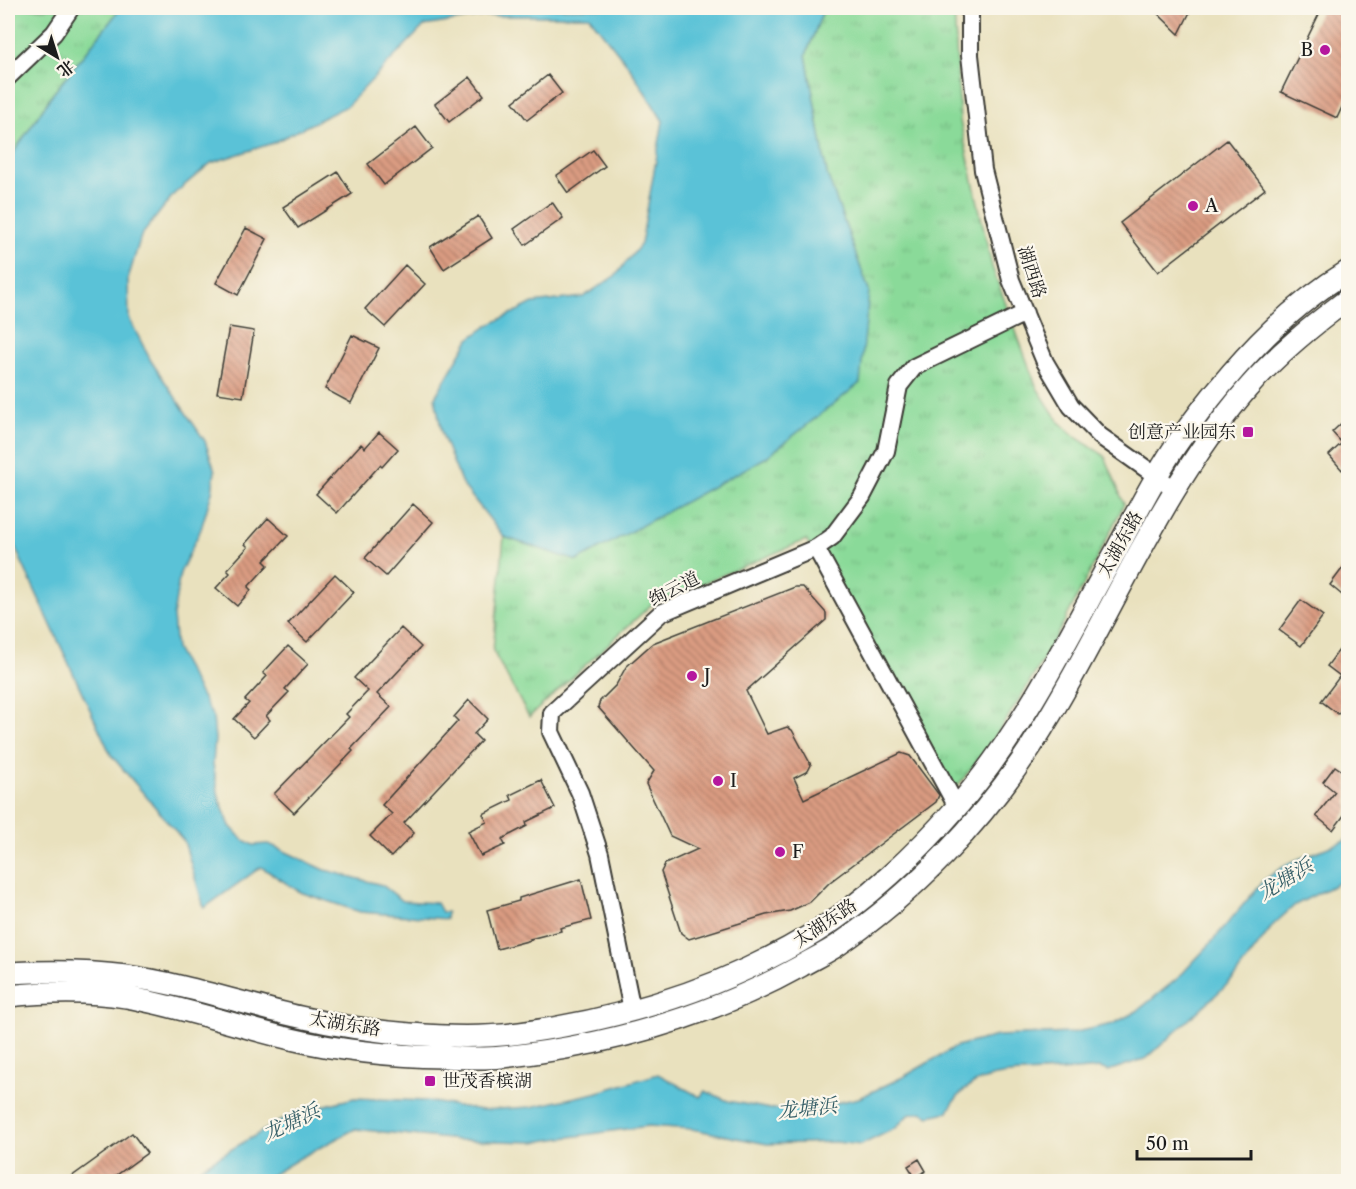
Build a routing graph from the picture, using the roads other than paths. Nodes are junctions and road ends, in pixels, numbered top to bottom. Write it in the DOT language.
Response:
graph roads {
  1 [pos="72,8"];
  2 [pos="970,8"];
  3 [pos="8,77"];
  4 [pos="1348,271"];
  5 [pos="1348,299"];
  6 [pos="1025,313"];
  7 [pos="1158,477"];
  8 [pos="1176,490"];
  9 [pos="816,548"];
  10 [pos="957,807"];
  11 [pos="8,974"];
  12 [pos="8,996"];
  13 [pos="632,1010"];
  14 [pos="494,1035"];
  15 [pos="499,1058"];
  1 -- 3 [label="street"];
  2 -- 6 [label="street, 湖西路"];
  4 -- 7 [label="main road, 太湖东路"];
  5 -- 8 [label="main road, 太湖东路"];
  6 -- 7 [label="street, 湖西路"];
  6 -- 9 [label="street, 绚云道"];
  7 -- 8 [label="street, 湖西路"];
  7 -- 10 [label="main road, 太湖东路"];
  8 -- 15 [label="main road, 太湖东路"];
  9 -- 10 [label="street"];
  9 -- 13 [label="street, 绚云道"];
  10 -- 13 [label="main road, 太湖东路"];
  11 -- 14 [label="main road, 太湖东路"];
  12 -- 15 [label="main road, 太湖东路"];
  13 -- 14 [label="main road, 太湖东路"];
  14 -- 15 [label="street"];
}
